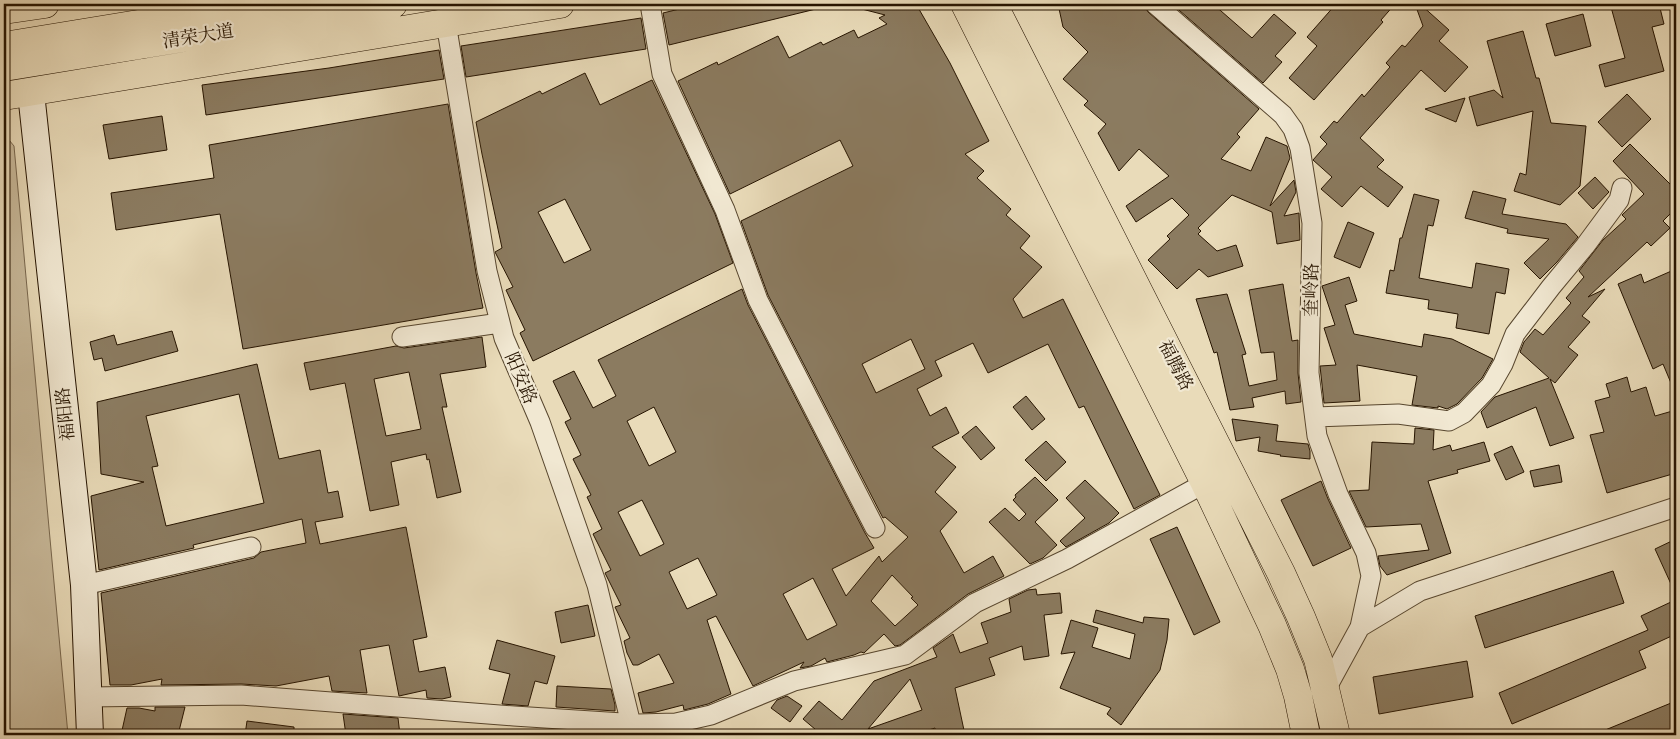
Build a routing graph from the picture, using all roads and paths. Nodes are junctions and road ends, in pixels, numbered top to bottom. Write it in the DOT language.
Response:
graph roads {
  1 [pos="46,4"];
  2 [pos="261,4"];
  3 [pos="393,4"];
  4 [pos="560,4"];
  5 [pos="650,4"];
  6 [pos="1155,4"];
  7 [pos="978,6"];
  8 [pos="4,10"];
  9 [pos="446,23"];
  10 [pos="4,46"];
  11 [pos="4,67"];
  12 [pos="31,93"];
  13 [pos="4,96"];
  14 [pos="1622,188"];
  15 [pos="500,323"];
  16 [pos="402,337"];
  17 [pos="1315,417"];
  18 [pos="1205,483"];
  19 [pos="1676,507"];
  20 [pos="875,528"];
  21 [pos="251,547"];
  22 [pos="84,585"];
  23 [pos="1360,628"];
  24 [pos="1325,691"];
  25 [pos="88,697"];
  26 [pos="631,724"];
  27 [pos="668,729"];
  28 [pos="90,735"];
  29 [pos="1306,735"];
  30 [pos="1336,735"];
  1 -- 8 [label="main road"];
  2 -- 10 [label="main road, 清荣大道"];
  3 -- 11 [label="main road, 清荣大道"];
  4 -- 9 [label="main road"];
  5 -- 20 [label="street"];
  6 -- 17 [label="street, 奎岭路"];
  7 -- 18 [label="main road, 福腾路"];
  7 -- 24 [label="main road, 福腾路"];
  9 -- 12 [label="main road"];
  9 -- 15 [label="street, 阳安路"];
  12 -- 13 [label="main road"];
  12 -- 22 [label="street, 福阳路"];
  14 -- 17 [label="street"];
  15 -- 16 [label="street"];
  15 -- 26 [label="street, 阳安路"];
  17 -- 23 [label="street, 奎岭路"];
  18 -- 27 [label="street"];
  18 -- 29 [label="main road, 福腾路"];
  19 -- 23 [label="street"];
  21 -- 22 [label="street"];
  22 -- 25 [label="street, 福阳路"];
  23 -- 24 [label="street"];
  24 -- 30 [label="main road, 福腾路"];
  25 -- 26 [label="street"];
  25 -- 28 [label="street, 福阳路"];
  26 -- 27 [label="street"];
}
